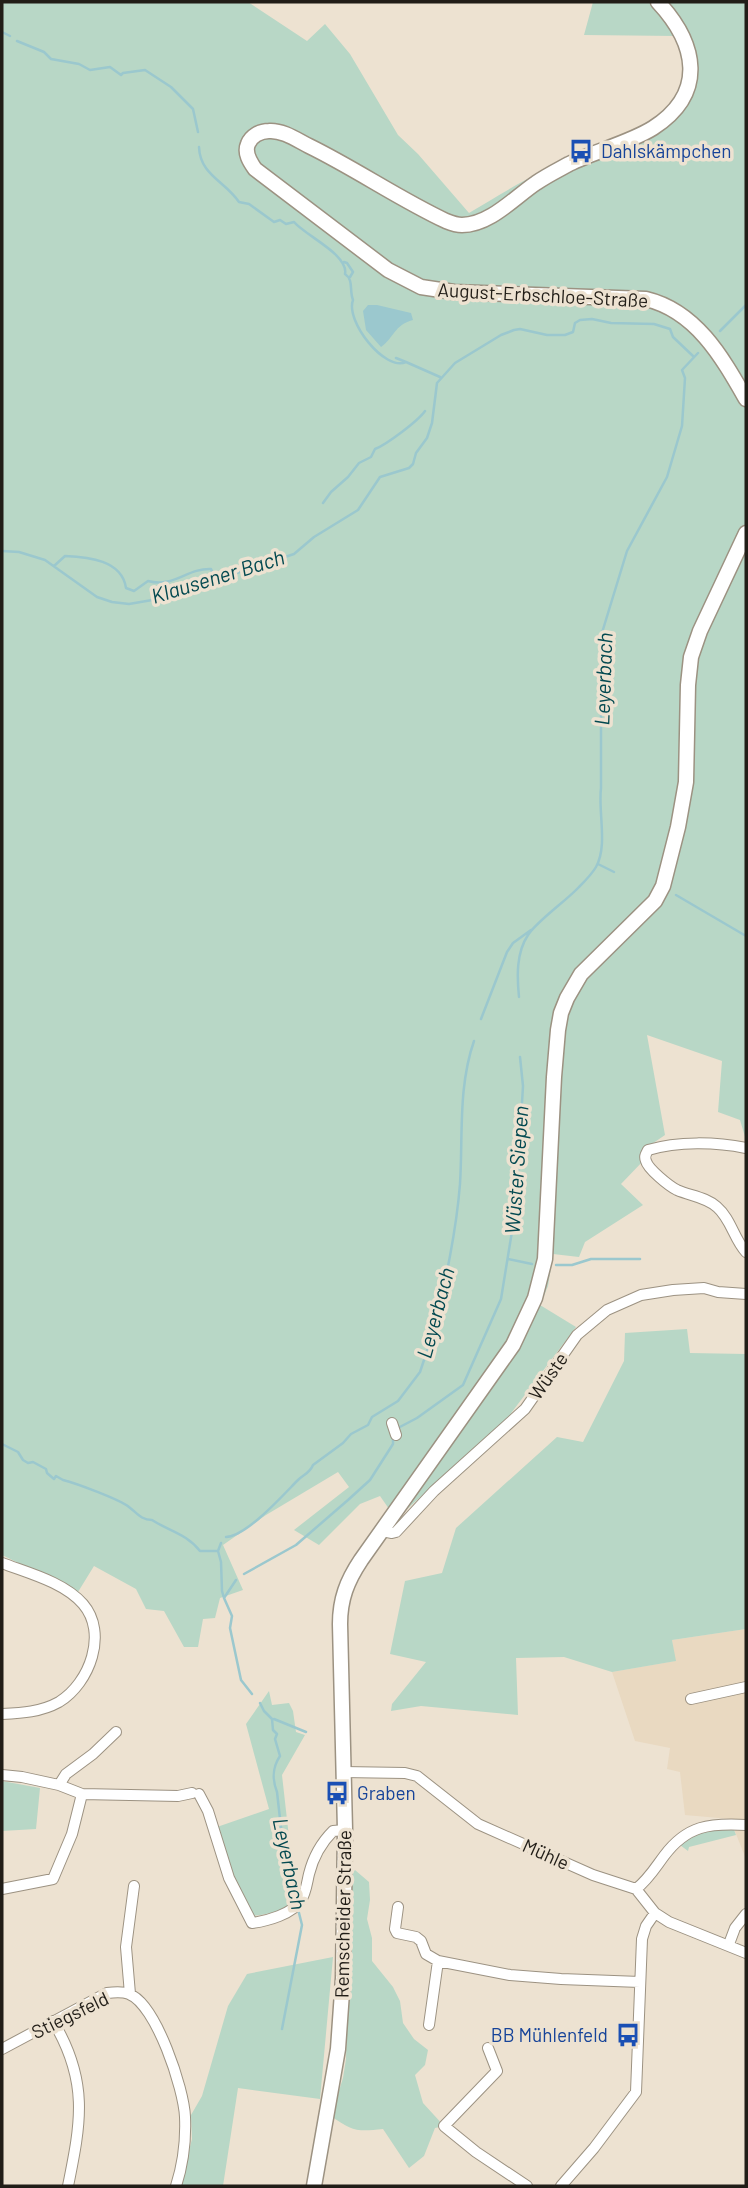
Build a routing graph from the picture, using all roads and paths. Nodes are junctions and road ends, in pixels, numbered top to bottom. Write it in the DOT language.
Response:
graph roads {
  1 [pos="658,2"];
  2 [pos="746,399"];
  3 [pos="746,533"];
  4 [pos="746,1148"];
  5 [pos="746,1252"];
  6 [pos="746,1294"];
  7 [pos="392,1423"];
  8 [pos="396,1435"];
  9 [pos="382,1531"];
  10 [pos="2,1563"];
  11 [pos="746,1687"];
  12 [pos="691,1699"];
  13 [pos="2,1714"];
  14 [pos="116,1732"];
  15 [pos="343,1772"];
  16 [pos="2,1775"];
  17 [pos="58,1785"];
  18 [pos="82,1794"];
  19 [pos="746,1825"];
  20 [pos="345,1830"];
  21 [pos="134,1886"];
  22 [pos="2,1889"];
  23 [pos="636,1889"];
  24 [pos="398,1907"];
  25 [pos="655,1913"];
  26 [pos="746,1914"];
  27 [pos="729,1944"];
  28 [pos="746,1953"];
  29 [pos="438,1961"];
  30 [pos="640,1982"];
  31 [pos="130,1994"];
  32 [pos="53,2021"];
  33 [pos="429,2025"];
  34 [pos="488,2048"];
  35 [pos="2,2049"];
  36 [pos="68,2186"];
  37 [pos="176,2186"];
  38 [pos="314,2186"];
  39 [pos="527,2186"];
  40 [pos="561,2186"];
  1 -- 2 [label="main road, August-Erbschloe-Straße"];
  3 -- 9 [label="main road, Remscheider Straße"];
  4 -- 5 [label="street"];
  6 -- 9 [label="street, Wüste"];
  7 -- 8 [label="street"];
  9 -- 15 [label="main road, Remscheider Straße"];
  10 -- 13 [label="street"];
  11 -- 12 [label="street"];
  14 -- 17 [label="street"];
  15 -- 20 [label="main road, Remscheider Straße"];
  15 -- 23 [label="street, Mühle"];
  16 -- 17 [label="street"];
  17 -- 18 [label="street"];
  18 -- 20 [label="street"];
  18 -- 22 [label="street"];
  19 -- 23 [label="street"];
  20 -- 38 [label="main road, Remscheider Straße"];
  21 -- 31 [label="street"];
  23 -- 25 [label="street"];
  24 -- 29 [label="street"];
  25 -- 27 [label="street"];
  25 -- 30 [label="street"];
  26 -- 27 [label="street"];
  27 -- 28 [label="street"];
  29 -- 30 [label="street"];
  29 -- 33 [label="street"];
  30 -- 40 [label="street"];
  31 -- 32 [label="street, Stiegsfeld"];
  31 -- 37 [label="street, Stiegsfeld"];
  32 -- 35 [label="street, Stiegsfeld"];
  32 -- 36 [label="street"];
  34 -- 39 [label="street"];
}
